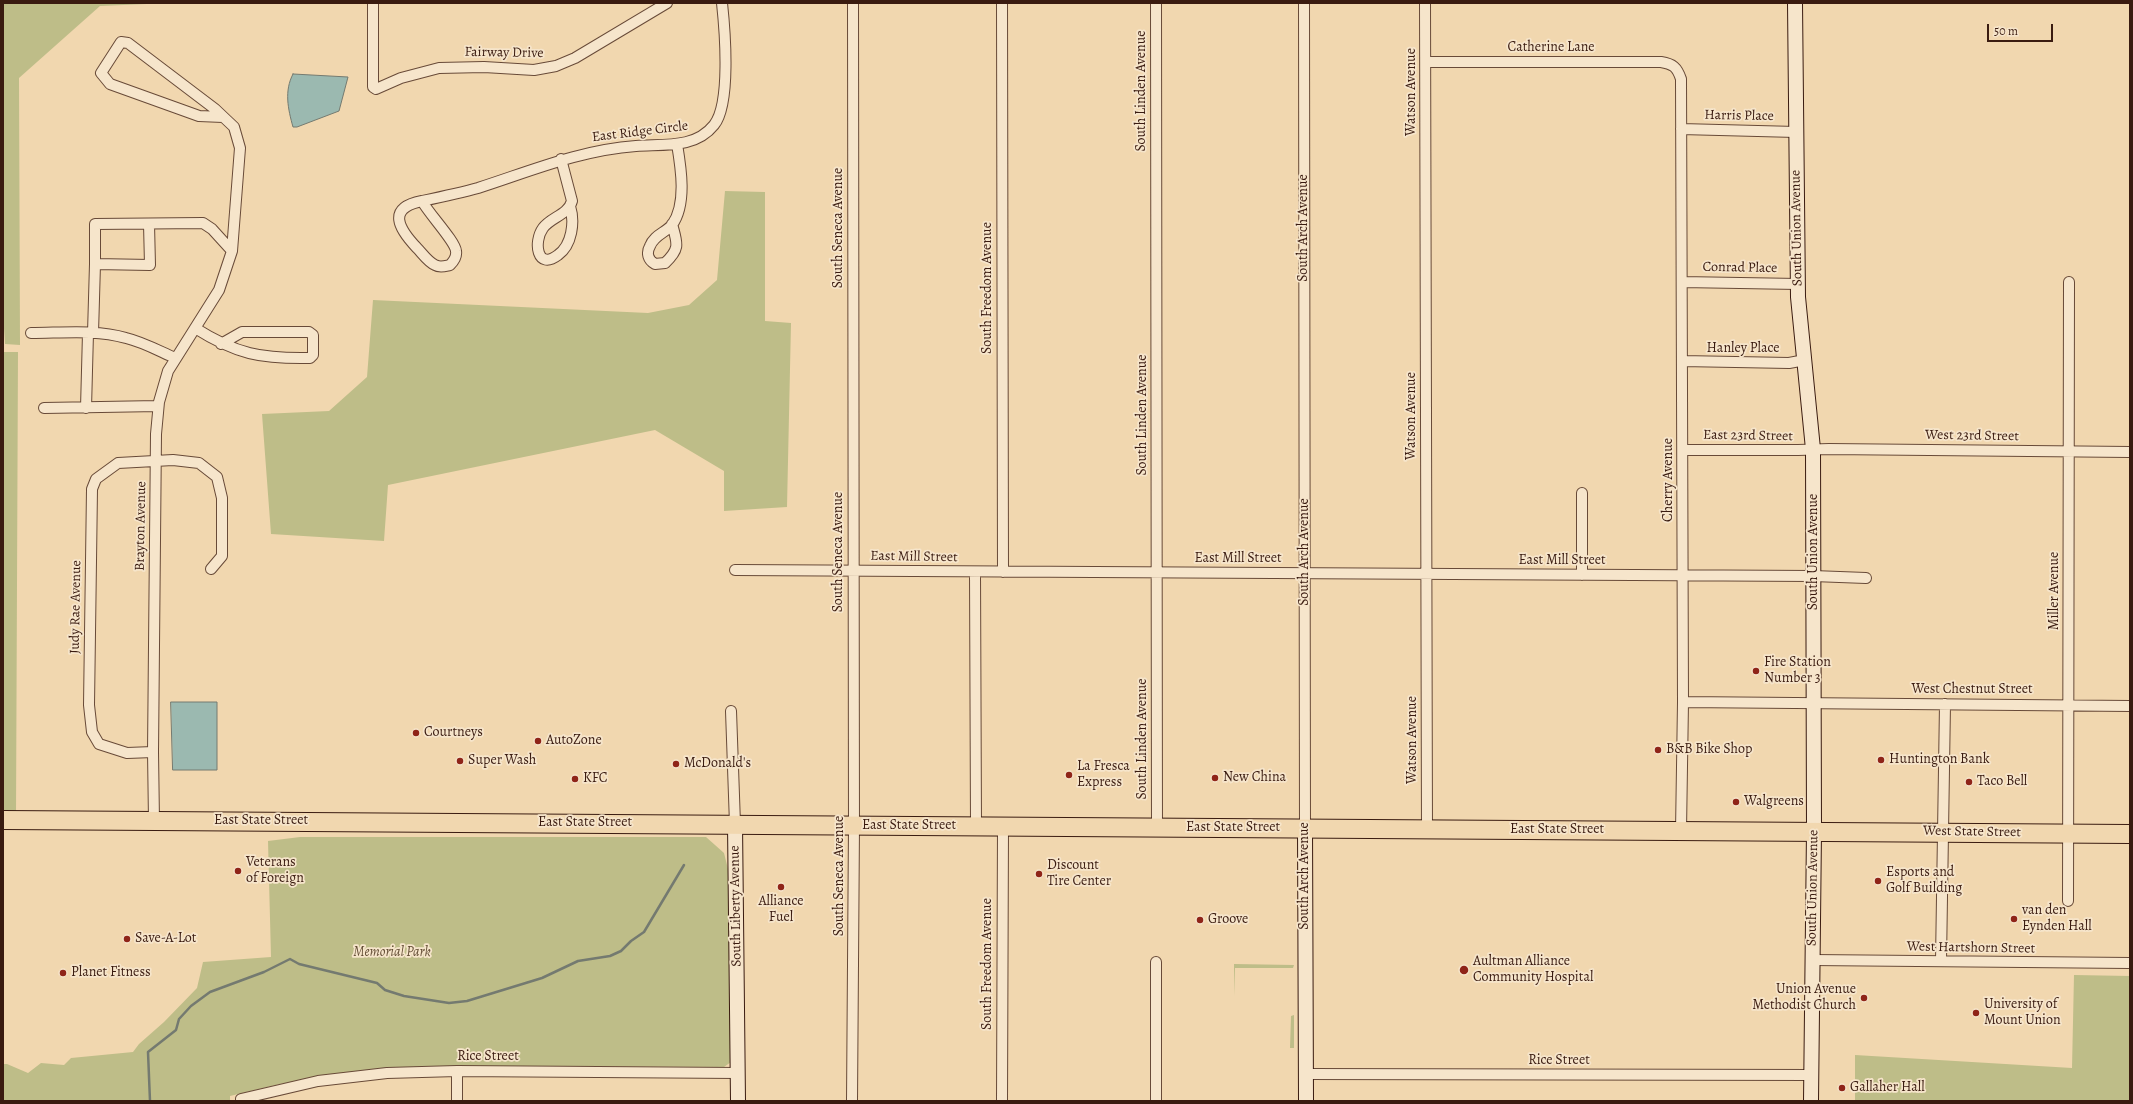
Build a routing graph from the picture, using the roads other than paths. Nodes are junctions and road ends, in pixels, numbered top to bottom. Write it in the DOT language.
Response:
graph roads {
  1 [pos="373,3"];
  2 [pos="667,3"];
  3 [pos="722,3"];
  4 [pos="853,3"];
  5 [pos="1002,3"];
  6 [pos="1156,3"];
  7 [pos="1304,3"];
  8 [pos="1425,3"];
  9 [pos="1795,3"];
  10 [pos="1426,62"];
  11 [pos="1675,66"];
  12 [pos="223,117"];
  13 [pos="1681,129"];
  14 [pos="1796,132"];
  15 [pos="677,144"];
  16 [pos="561,159"];
  17 [pos="422,201"];
  18 [pos="570,206"];
  19 [pos="149,224"];
  20 [pos="672,224"];
  21 [pos="232,251"];
  22 [pos="95,264"];
  23 [pos="1682,282"];
  24 [pos="2069,282"];
  25 [pos="1798,284"];
  26 [pos="195,328"];
  27 [pos="31,333"];
  28 [pos="91,333"];
  29 [pos="221,344"];
  30 [pos="174,358"];
  31 [pos="1805,360"];
  32 [pos="1682,361"];
  33 [pos="158,406"];
  34 [pos="44,408"];
  35 [pos="86,408"];
  36 [pos="1683,450"];
  37 [pos="1814,450"];
  38 [pos="2069,452"];
  39 [pos="2130,452"];
  40 [pos="156,461"];
  41 [pos="1582,493"];
  42 [pos="211,569"];
  43 [pos="735,570"];
  44 [pos="854,571"];
  45 [pos="975,572"];
  46 [pos="1003,572"];
  47 [pos="1157,572"];
  48 [pos="1305,573"];
  49 [pos="1426,574"];
  50 [pos="1582,575"];
  51 [pos="1683,575"];
  52 [pos="1814,576"];
  53 [pos="1866,578"];
  54 [pos="1683,702"];
  55 [pos="1813,704"];
  56 [pos="1945,704"];
  57 [pos="2069,705"];
  58 [pos="2130,706"];
  59 [pos="731,711"];
  60 [pos="153,752"];
  61 [pos="3,820"];
  62 [pos="154,821"];
  63 [pos="735,824"];
  64 [pos="854,825"];
  65 [pos="976,826"];
  66 [pos="1003,826"];
  67 [pos="1157,827"];
  68 [pos="1305,828"];
  69 [pos="1427,829"];
  70 [pos="1681,831"];
  71 [pos="1814,831"];
  72 [pos="1943,832"];
  73 [pos="2068,833"];
  74 [pos="2130,834"];
  75 [pos="2068,901"];
  76 [pos="1812,960"];
  77 [pos="1156,962"];
  78 [pos="1941,962"];
  79 [pos="2130,963"];
  80 [pos="457,1071"];
  81 [pos="738,1073"];
  82 [pos="1307,1074"];
  83 [pos="1812,1075"];
  84 [pos="240,1099"];
  85 [pos="457,1101"];
  86 [pos="738,1101"];
  87 [pos="852,1101"];
  88 [pos="1002,1101"];
  89 [pos="1156,1101"];
  90 [pos="1306,1101"];
  91 [pos="1812,1101"];
  1 -- 2 [label="street, Fairway Drive"];
  3 -- 15 [label="street, East Ridge Circle"];
  4 -- 44 [label="street, South Seneca Avenue"];
  5 -- 46 [label="street, South Freedom Avenue"];
  6 -- 47 [label="street, South Linden Avenue"];
  7 -- 48 [label="street, South Arch Avenue"];
  8 -- 10 [label="street, Watson Avenue"];
  9 -- 14 [label="main road, South Union Avenue"];
  10 -- 11 [label="street, Catherine Lane"];
  10 -- 49 [label="street, Watson Avenue"];
  11 -- 13 [label="street, Cherry Avenue"];
  12 -- 12 [label="street, Brayton Avenue"];
  12 -- 21 [label="street, Brayton Avenue"];
  13 -- 14 [label="street, Harris Place"];
  13 -- 23 [label="street, Cherry Avenue"];
  14 -- 25 [label="main road, South Union Avenue"];
  15 -- 16 [label="street, East Ridge Circle"];
  15 -- 20 [label="street"];
  16 -- 17 [label="street, East Ridge Circle"];
  16 -- 18 [label="street"];
  17 -- 17 [label="street, East Ridge Circle"];
  18 -- 18 [label="street"];
  19 -- 21 [label="street"];
  19 -- 22 [label="street"];
  19 -- 22 [label="street"];
  21 -- 26 [label="street, Brayton Avenue"];
  22 -- 28 [label="street"];
  23 -- 25 [label="street, Conrad Place"];
  23 -- 32 [label="street, Cherry Avenue"];
  24 -- 38 [label="street, Miller Avenue"];
  25 -- 31 [label="main road, South Union Avenue"];
  26 -- 29 [label="street"];
  26 -- 30 [label="street, Brayton Avenue"];
  27 -- 28 [label="street"];
  28 -- 30 [label="street"];
  28 -- 35 [label="street"];
  29 -- 29 [label="street"];
  30 -- 33 [label="street, Brayton Avenue"];
  31 -- 32 [label="street, Hanley Place"];
  31 -- 37 [label="main road, South Union Avenue"];
  32 -- 36 [label="street, Cherry Avenue"];
  33 -- 35 [label="street"];
  33 -- 40 [label="street, Brayton Avenue"];
  34 -- 35 [label="street"];
  36 -- 37 [label="street, East 23rd Street"];
  36 -- 51 [label="street, Cherry Avenue"];
  37 -- 38 [label="street, West 23rd Street"];
  37 -- 52 [label="main road, South Union Avenue"];
  38 -- 39 [label="street, West 23rd Street"];
  38 -- 57 [label="street, Miller Avenue"];
  40 -- 42 [label="street, Judy Rae Avenue"];
  40 -- 60 [label="street, Brayton Avenue"];
  40 -- 60 [label="street, Judy Rae Avenue"];
  41 -- 50 [label="street"];
  43 -- 44 [label="street, East Mill Street"];
  44 -- 45 [label="street, East Mill Street"];
  44 -- 64 [label="street, South Seneca Avenue"];
  45 -- 46 [label="street, East Mill Street"];
  45 -- 65 [label="street"];
  46 -- 47 [label="street, East Mill Street"];
  47 -- 48 [label="street, East Mill Street"];
  47 -- 67 [label="street, South Linden Avenue"];
  48 -- 49 [label="street, East Mill Street"];
  48 -- 68 [label="street, South Arch Avenue"];
  49 -- 50 [label="street, East Mill Street"];
  49 -- 69 [label="street, Watson Avenue"];
  50 -- 51 [label="street, East Mill Street"];
  51 -- 52 [label="street, East Mill Street"];
  51 -- 54 [label="street, Cherry Avenue"];
  52 -- 53 [label="street, East Mill Street"];
  52 -- 55 [label="main road, South Union Avenue"];
  54 -- 55 [label="street, West Chestnut Street"];
  54 -- 70 [label="street, Cherry Avenue"];
  55 -- 56 [label="street, West Chestnut Street"];
  55 -- 71 [label="main road, South Union Avenue"];
  56 -- 57 [label="street, West Chestnut Street"];
  56 -- 72 [label="street"];
  57 -- 58 [label="street, West Chestnut Street"];
  57 -- 73 [label="street, Miller Avenue"];
  59 -- 63 [label="street, South Liberty Avenue"];
  60 -- 62 [label="street, Brayton Avenue"];
  61 -- 62 [label="highway, East State Street"];
  62 -- 63 [label="highway, East State Street"];
  63 -- 64 [label="highway, East State Street"];
  63 -- 81 [label="main road, South Liberty Avenue"];
  64 -- 65 [label="highway, East State Street"];
  64 -- 87 [label="street, South Seneca Avenue"];
  65 -- 66 [label="highway, East State Street"];
  66 -- 67 [label="highway, East State Street"];
  66 -- 88 [label="street, South Freedom Avenue"];
  67 -- 68 [label="highway, East State Street"];
  68 -- 69 [label="highway, East State Street"];
  68 -- 82 [label="main road, South Arch Avenue"];
  69 -- 70 [label="highway, East State Street"];
  70 -- 71 [label="highway, East State Street"];
  71 -- 72 [label="highway, West State Street"];
  71 -- 76 [label="main road, South Union Avenue"];
  72 -- 73 [label="highway, West State Street"];
  72 -- 78 [label="street"];
  73 -- 74 [label="highway, West State Street"];
  73 -- 75 [label="street, Miller Avenue"];
  76 -- 78 [label="street, West Hartshorn Street"];
  76 -- 83 [label="main road, South Union Avenue"];
  77 -- 89 [label="street"];
  78 -- 79 [label="street, West Hartshorn Street"];
  80 -- 81 [label="street, Rice Street"];
  80 -- 84 [label="street, Rice Street"];
  80 -- 85 [label="street"];
  81 -- 86 [label="main road, South Liberty Avenue"];
  82 -- 83 [label="street, Rice Street"];
  82 -- 90 [label="main road, South Arch Avenue"];
  83 -- 91 [label="main road, South Union Avenue"];
}
